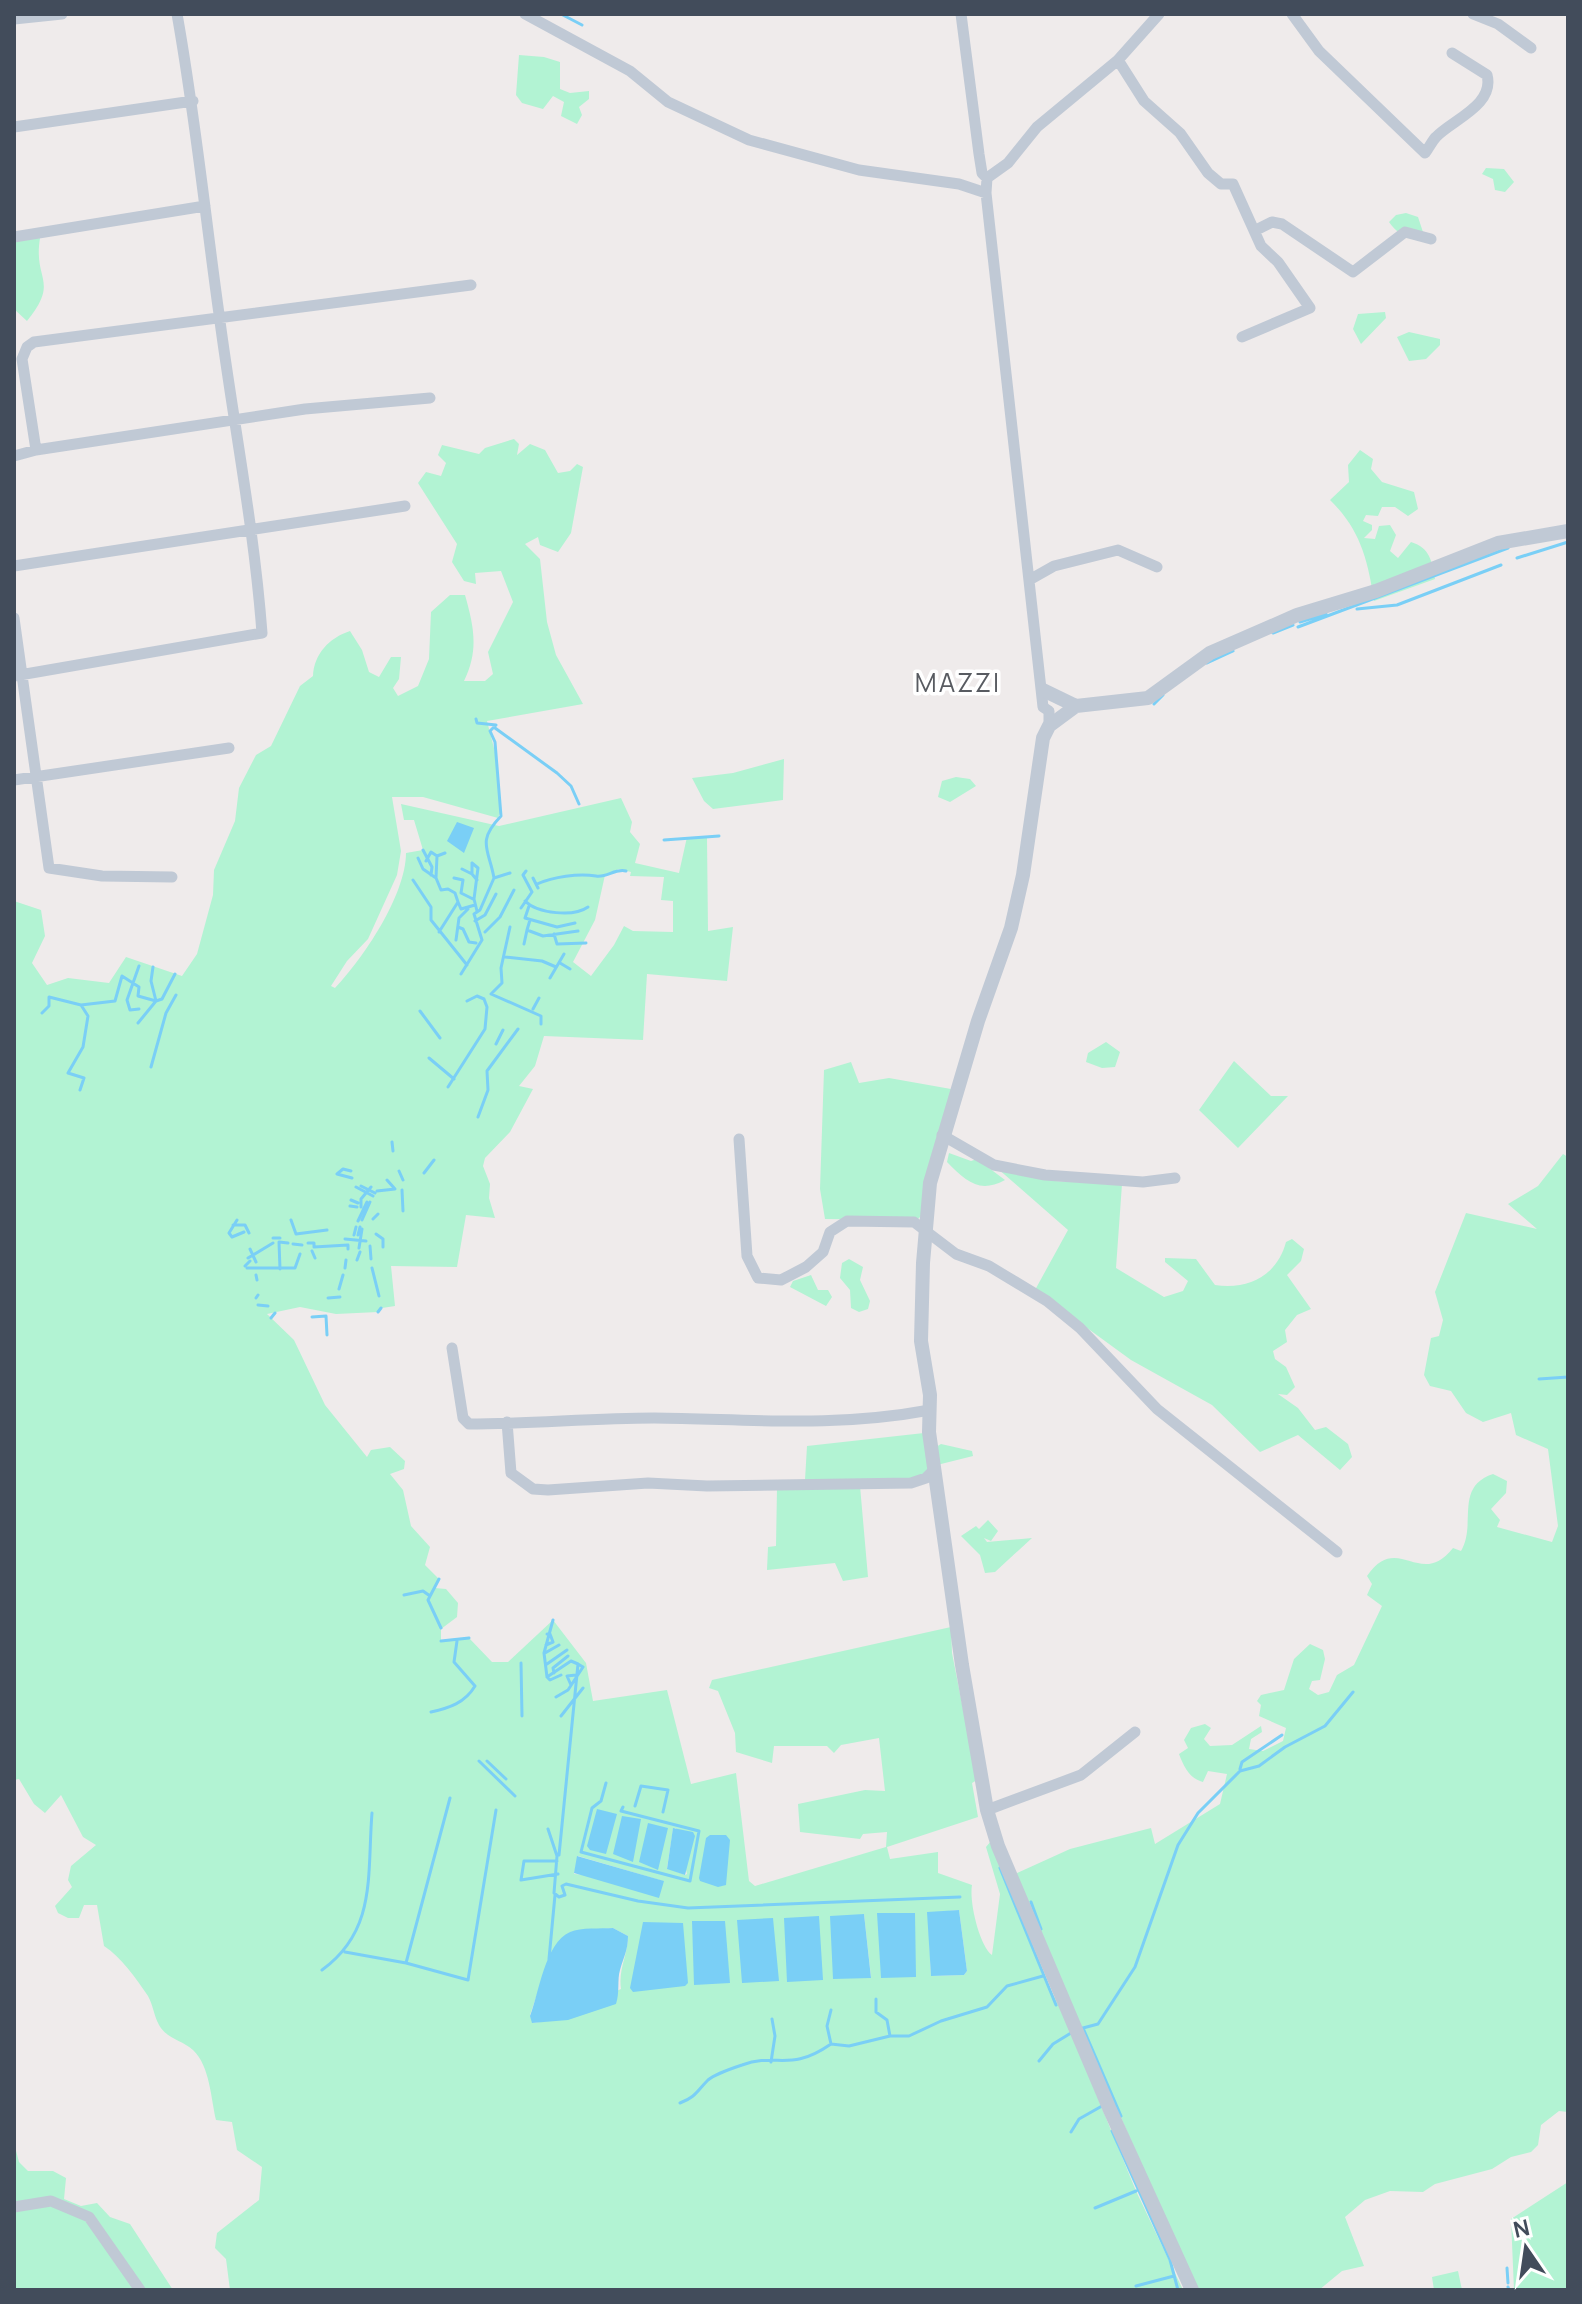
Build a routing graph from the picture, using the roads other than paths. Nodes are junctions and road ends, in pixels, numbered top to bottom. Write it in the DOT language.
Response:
graph roads {
  1 [pos="62,14"];
  2 [pos="177,14"];
  3 [pos="525,14"];
  4 [pos="961,14"];
  5 [pos="1159,14"];
  6 [pos="1292,14"];
  7 [pos="1473,14"];
  8 [pos="14,19"];
  9 [pos="1531,48"];
  10 [pos="1452,53"];
  11 [pos="1118,60"];
  12 [pos="193,101"];
  13 [pos="14,127"];
  14 [pos="987,178"];
  15 [pos="986,193"];
  16 [pos="205,206"];
  17 [pos="1256,230"];
  18 [pos="14,237"];
  19 [pos="1431,239"];
  20 [pos="471,285"];
  21 [pos="219,316"];
  22 [pos="1242,337"];
  23 [pos="430,398"];
  24 [pos="235,422"];
  25 [pos="36,450"];
  26 [pos="14,456"];
  27 [pos="405,506"];
  28 [pos="252,531"];
  29 [pos="1568,531"];
  30 [pos="14,566"];
  31 [pos="1157,567"];
  32 [pos="1031,579"];
  33 [pos="14,618"];
  34 [pos="18,676"];
  35 [pos="1043,690"];
  36 [pos="1076,706"];
  37 [pos="1049,726"];
  38 [pos="229,748"];
  39 [pos="37,778"];
  40 [pos="14,780"];
  41 [pos="172,877"];
  42 [pos="942,1135"];
  43 [pos="739,1139"];
  44 [pos="1175,1178"];
  45 [pos="926,1229"];
  46 [pos="452,1348"];
  47 [pos="930,1410"];
  48 [pos="507,1422"];
  49 [pos="934,1470"];
  50 [pos="1337,1552"];
  51 [pos="1135,1732"];
  52 [pos="987,1810"];
  53 [pos="14,2207"];
  54 [pos="140,2290"];
  55 [pos="1192,2290"];
  1 -- 8 [label="street"];
  2 -- 12 [label="street"];
  3 -- 15 [label="street"];
  4 -- 14 [label="street"];
  5 -- 11 [label="street"];
  6 -- 10 [label="street"];
  7 -- 9 [label="street"];
  11 -- 14 [label="street"];
  11 -- 17 [label="street"];
  12 -- 13 [label="street"];
  12 -- 16 [label="street"];
  14 -- 15 [label="street"];
  15 -- 32 [label="street"];
  16 -- 18 [label="street"];
  16 -- 21 [label="street"];
  17 -- 19 [label="street"];
  17 -- 22 [label="street"];
  20 -- 21 [label="street"];
  21 -- 24 [label="street"];
  21 -- 25 [label="street"];
  23 -- 24 [label="street"];
  24 -- 25 [label="street"];
  24 -- 28 [label="street"];
  25 -- 26 [label="street"];
  27 -- 28 [label="street"];
  28 -- 30 [label="street"];
  28 -- 34 [label="street"];
  29 -- 36 [label="street"];
  31 -- 32 [label="street"];
  32 -- 35 [label="street"];
  33 -- 34 [label="street"];
  34 -- 39 [label="street"];
  35 -- 36 [label="street"];
  35 -- 37 [label="street"];
  36 -- 37 [label="street"];
  37 -- 42 [label="street"];
  38 -- 39 [label="street"];
  39 -- 40 [label="street"];
  39 -- 41 [label="street"];
  42 -- 44 [label="street"];
  42 -- 45 [label="street"];
  43 -- 45 [label="street"];
  45 -- 47 [label="street"];
  45 -- 50 [label="street"];
  46 -- 48 [label="street"];
  47 -- 48 [label="street"];
  47 -- 49 [label="street"];
  48 -- 49 [label="street"];
  49 -- 52 [label="street"];
  51 -- 52 [label="street"];
  52 -- 55 [label="street"];
  53 -- 54 [label="street"];
}
